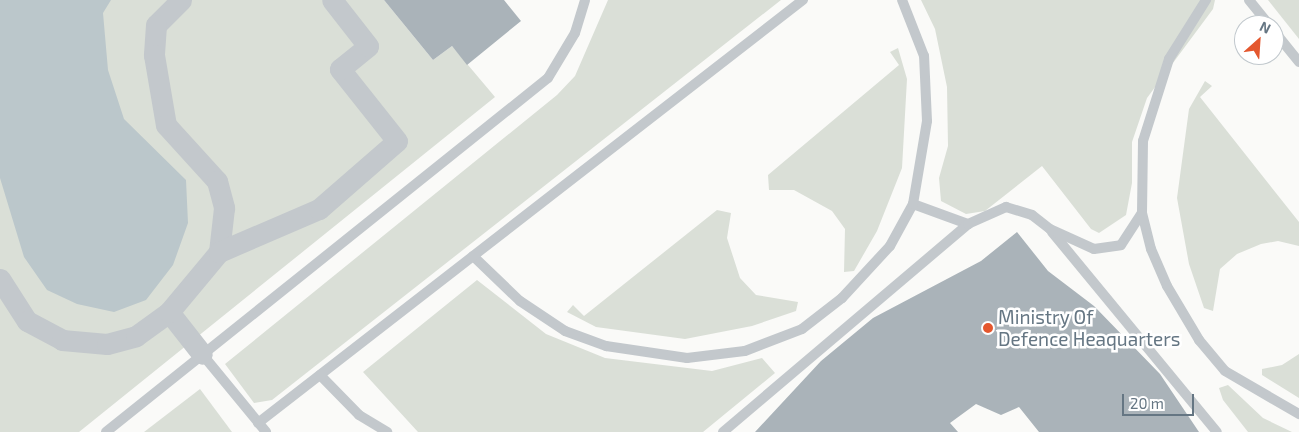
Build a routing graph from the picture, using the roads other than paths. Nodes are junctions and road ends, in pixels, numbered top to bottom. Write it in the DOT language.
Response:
graph roads {
  1 [pos="181,0"];
  2 [pos="332,0"];
  3 [pos="585,0"];
  4 [pos="804,0"];
  5 [pos="902,0"];
  6 [pos="1206,0"];
  7 [pos="1249,0"];
  8 [pos="1261,15"];
  9 [pos="1284,43"];
  10 [pos="1299,62"];
  11 [pos="913,204"];
  12 [pos="1142,212"];
  13 [pos="968,224"];
  14 [pos="1050,229"];
  15 [pos="219,252"];
  16 [pos="473,256"];
  17 [pos="0,279"];
  18 [pos="169,312"];
  19 [pos="202,354"];
  20 [pos="320,375"];
  21 [pos="1299,414"];
  22 [pos="359,415"];
  23 [pos="258,423"];
  24 [pos="106,432"];
  25 [pos="266,432"];
  26 [pos="372,432"];
  27 [pos="386,432"];
  28 [pos="723,432"];
  29 [pos="1217,432"];
  1 -- 15 [label="street"];
  2 -- 15 [label="street"];
  3 -- 19 [label="lane"];
  4 -- 16 [label="lane"];
  5 -- 11 [label="lane"];
  6 -- 12 [label="lane"];
  7 -- 8 [label="lane"];
  9 -- 10 [label="lane"];
  11 -- 13 [label="lane"];
  11 -- 16 [label="lane"];
  12 -- 14 [label="lane"];
  12 -- 21 [label="lane"];
  13 -- 14 [label="lane"];
  13 -- 28 [label="lane"];
  14 -- 29 [label="lane"];
  15 -- 18 [label="street"];
  16 -- 20 [label="lane"];
  17 -- 18 [label="street"];
  18 -- 19 [label="street"];
  19 -- 23 [label="lane"];
  19 -- 24 [label="lane"];
  20 -- 22 [label="lane"];
  20 -- 23 [label="lane"];
  22 -- 26 [label="lane"];
  22 -- 27 [label="lane"];
  23 -- 25 [label="lane"];
}
